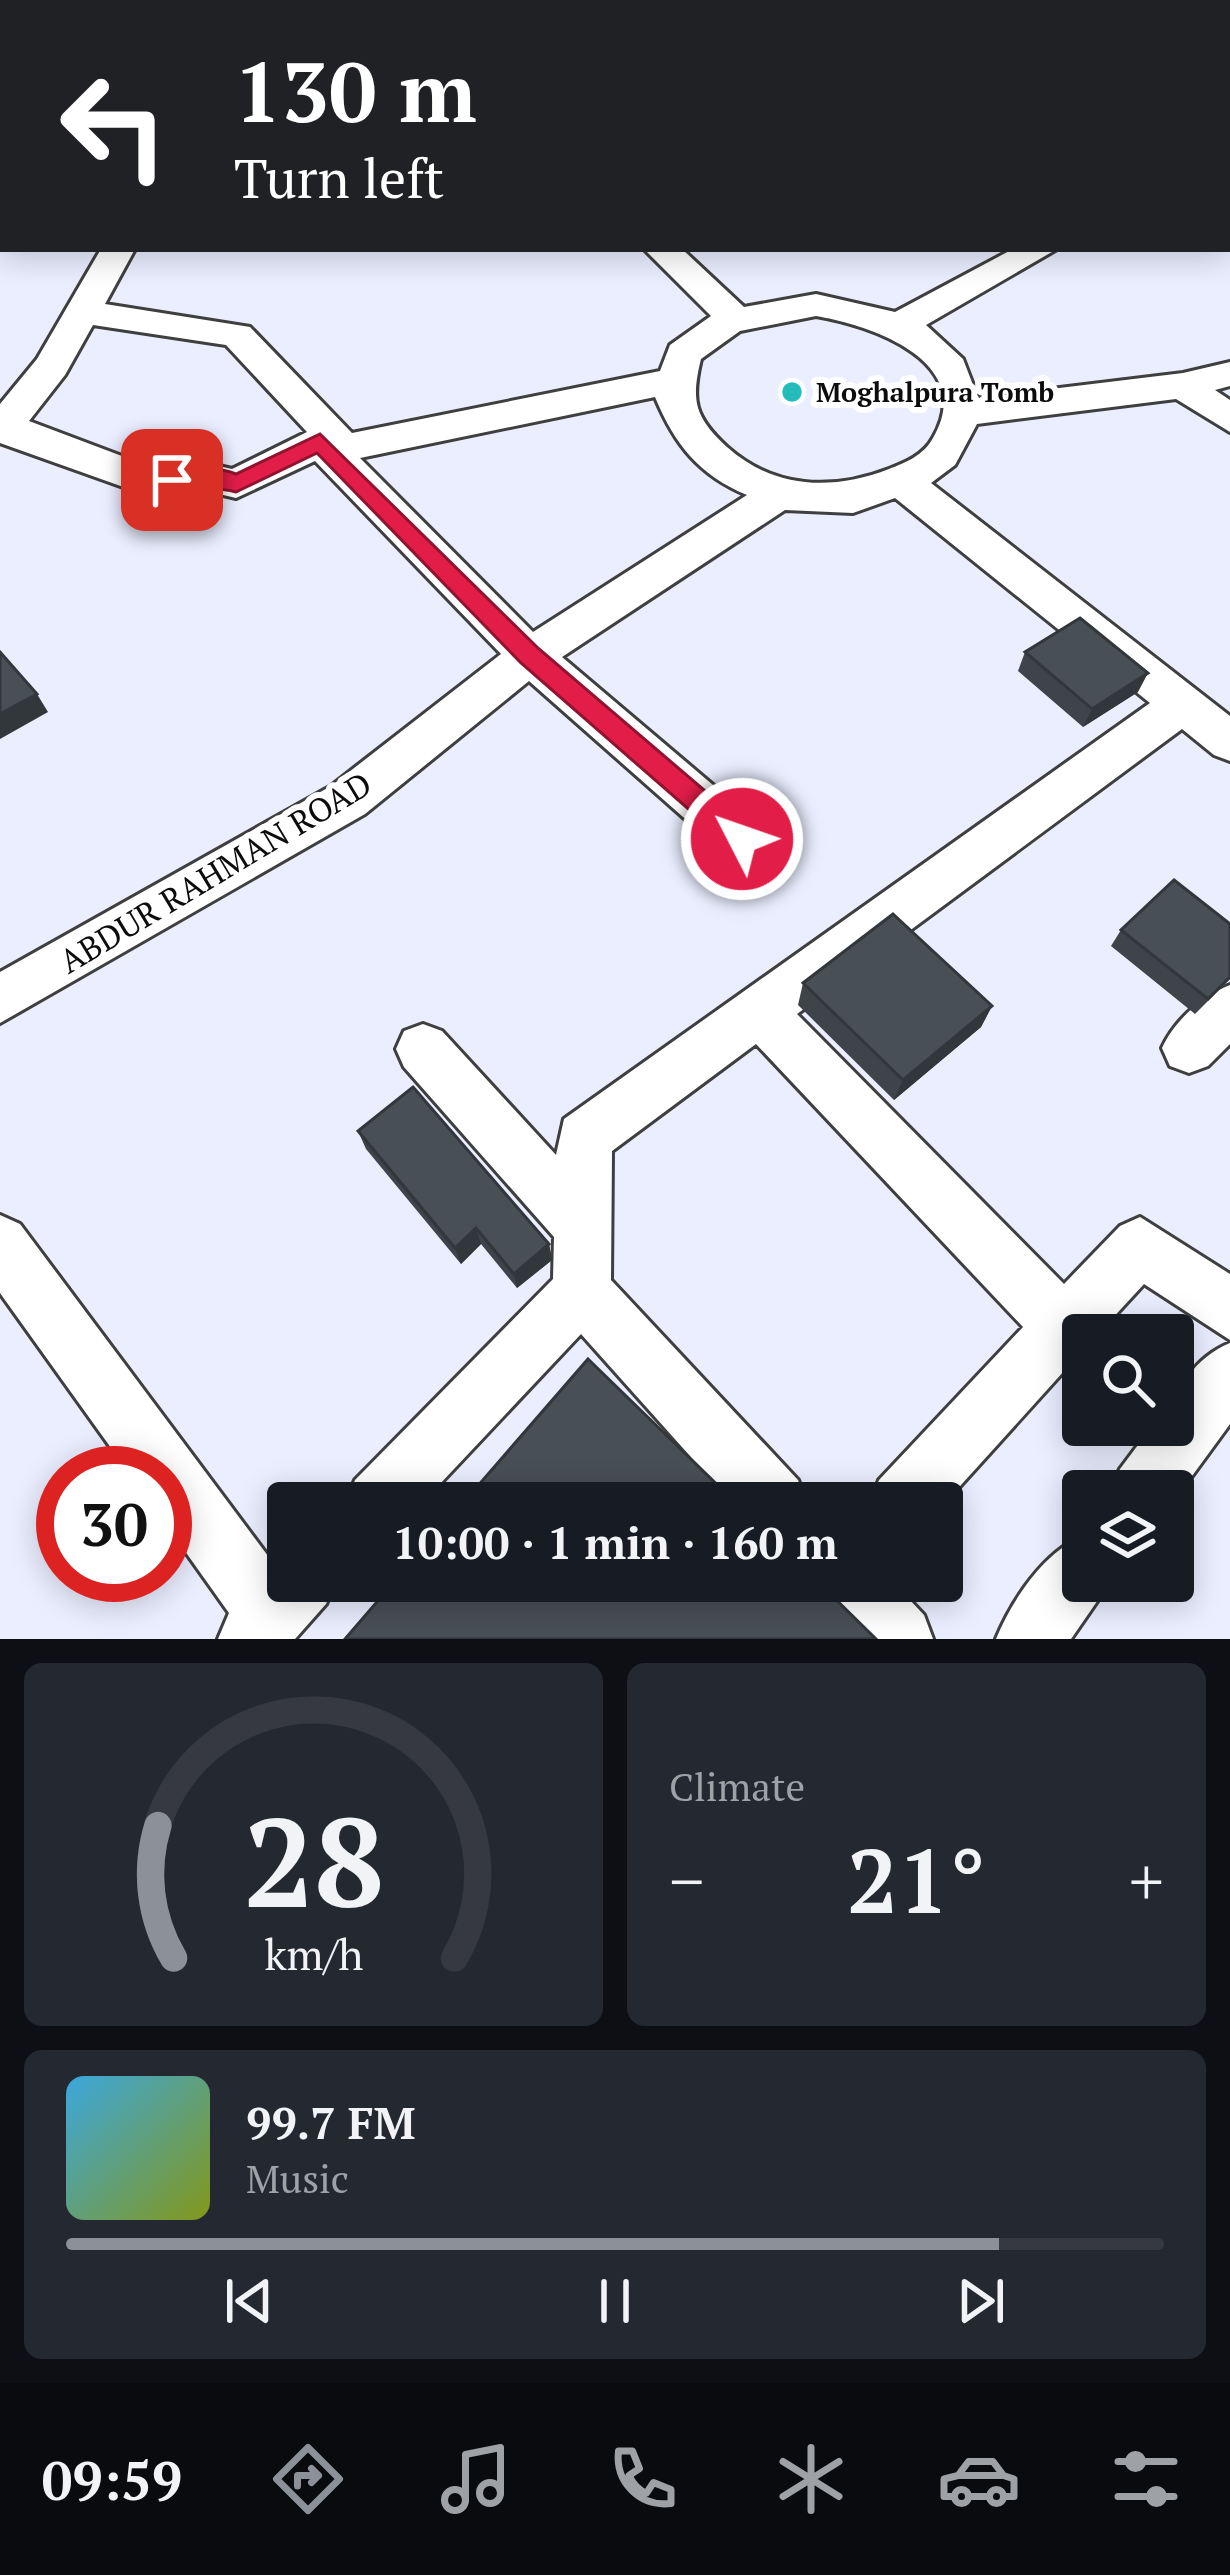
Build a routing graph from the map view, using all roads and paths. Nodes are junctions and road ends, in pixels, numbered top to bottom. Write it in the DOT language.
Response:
graph roads {
  1 [pos="116,252"];
  2 [pos="664,252"];
  3 [pos="1034,252"];
  4 [pos="81,312"];
  5 [pos="734,317"];
  6 [pos="898,325"];
  7 [pos="1230,374"];
  8 [pos="673,381"];
  9 [pos="1183,386"];
  10 [pos="962,413"];
  11 [pos="1230,419"];
  12 [pos="2,428"];
  13 [pos="326,439"];
  14 [pos="904,483"];
  15 [pos="781,493"];
  16 [pos="530,656"];
  17 [pos="1183,704"];
  18 [pos="1230,742"];
  19 [pos="742,839"];
  20 [pos="4,986"];
  21 [pos="1230,1009"];
  22 [pos="759,1011"];
  23 [pos="1190,1048"];
  24 [pos="423,1049"];
  25 [pos="583,1227"];
  26 [pos="0,1244"];
  27 [pos="582,1291"];
  28 [pos="1230,1310"];
  29 [pos="1076,1314"];
  30 [pos="1062,1325"];
  31 [pos="1062,1329"];
  32 [pos="1227,1384"];
  33 [pos="1159,1470"];
  34 [pos="398,1482"];
  35 [pos="757,1482"];
  36 [pos="921,1482"];
  37 [pos="1062,1596"];
  38 [pos="866,1602"];
  39 [pos="275,1612"];
  40 [pos="900,1639"];
  41 [pos="1029,1639"];
  1 -- 4 [label="street"];
  2 -- 5 [label="street"];
  3 -- 6 [label="street"];
  4 -- 12 [label="street"];
  4 -- 13 [label="street"];
  5 -- 6 [label="street"];
  5 -- 8 [label="street"];
  6 -- 10 [label="street"];
  7 -- 9 [label="street"];
  8 -- 13 [label="street"];
  8 -- 15 [label="street"];
  9 -- 10 [label="street"];
  9 -- 11 [label="street"];
  10 -- 14 [label="street"];
  12 -- 13 [label="street"];
  13 -- 16 [label="street"];
  14 -- 15 [label="street"];
  14 -- 17 [label="street"];
  15 -- 16 [label="street, ABDUR RAHMAN ROAD"];
  16 -- 19 [label="street"];
  16 -- 20 [label="street, ABDUR RAHMAN ROAD"];
  17 -- 18 [label="street"];
  17 -- 22 [label="street"];
  21 -- 23 [label="street"];
  22 -- 25 [label="street"];
  22 -- 30 [label="street"];
  24 -- 25 [label="street"];
  25 -- 27 [label="street"];
  26 -- 39 [label="street"];
  27 -- 34 [label="street"];
  27 -- 35 [label="street"];
  28 -- 29 [label="street"];
  31 -- 36 [label="street"];
  32 -- 33 [label="street"];
  37 -- 41 [label="street"];
  38 -- 40 [label="street"];
}
